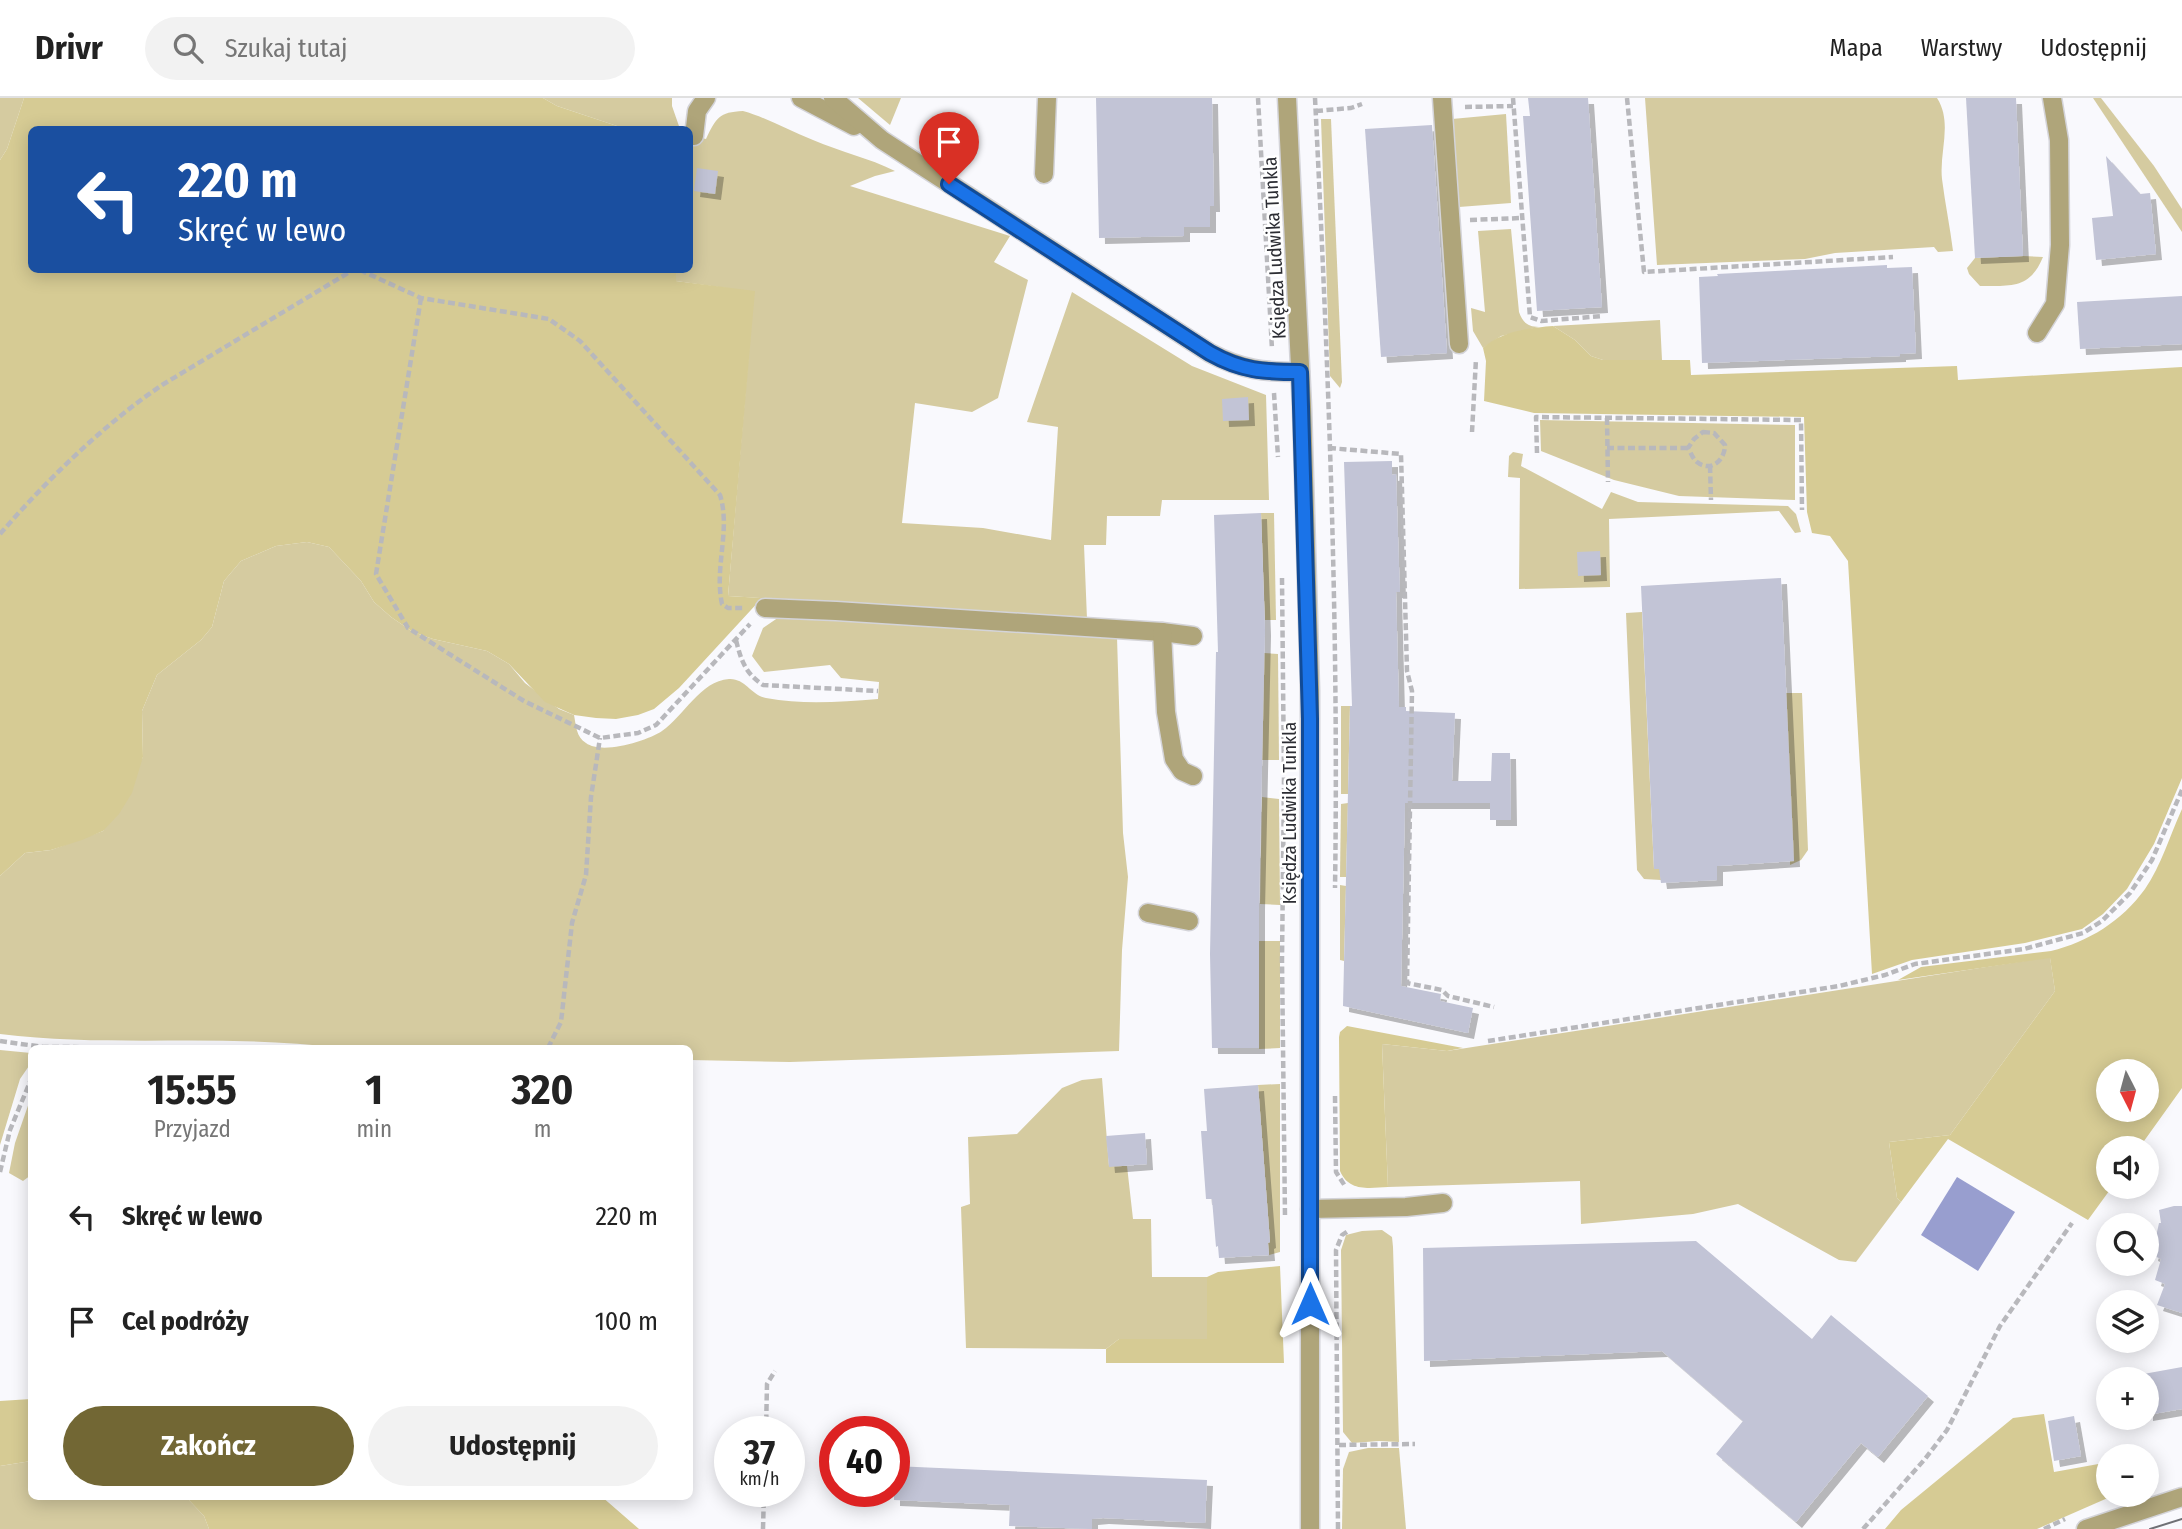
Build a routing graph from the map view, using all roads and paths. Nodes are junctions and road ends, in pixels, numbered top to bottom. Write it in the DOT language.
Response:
graph roads {
  1 [pos="706,98"];
  2 [pos="801,98"];
  3 [pos="833,98"];
  4 [pos="1047,98"];
  5 [pos="1258,98"];
  6 [pos="1287,98"];
  7 [pos="1441,98"];
  8 [pos="1513,98"];
  9 [pos="1627,98"];
  10 [pos="2052,98"];
  11 [pos="1362,104"];
  12 [pos="1513,106"];
  13 [pos="1466,107"];
  14 [pos="1316,111"];
  15 [pos="694,136"];
  16 [pos="882,141"];
  17 [pos="1044,174"];
  18 [pos="1522,218"];
  19 [pos="1480,220"];
  20 [pos="1893,257"];
  21 [pos="348,273"];
  22 [pos="367,273"];
  23 [pos="421,298"];
  24 [pos="1603,316"];
  25 [pos="2037,334"];
  26 [pos="1459,344"];
  27 [pos="1476,365"];
  28 [pos="1273,372"];
  29 [pos="1300,372"];
  30 [pos="1607,418"];
  31 [pos="1472,432"];
  32 [pos="1329,448"];
  33 [pos="1607,448"];
  34 [pos="1688,448"];
  35 [pos="1536,453"];
  36 [pos="1278,459"];
  37 [pos="1710,466"];
  38 [pos="1608,482"];
  39 [pos="1711,500"];
  40 [pos="1802,510"];
  41 [pos="0,534"];
  42 [pos="1281,567"];
  43 [pos="765,608"];
  44 [pos="1162,632"];
  45 [pos="1193,636"];
  46 [pos="736,639"];
  47 [pos="878,691"];
  48 [pos="600,738"];
  49 [pos="1193,776"];
  50 [pos="2182,790"];
  51 [pos="1148,914"];
  52 [pos="1189,921"];
  53 [pos="1494,1007"];
  54 [pos="0,1041"];
  55 [pos="1488,1041"];
  56 [pos="33,1045"];
  57 [pos="550,1045"];
  58 [pos="28,1087"];
  59 [pos="0,1172"];
  60 [pos="1443,1203"];
  61 [pos="1310,1209"];
  62 [pos="1285,1218"];
  63 [pos="2072,1223"];
  64 [pos="1338,1357"];
  65 [pos="775,1371"];
  66 [pos="766,1416"];
  67 [pos="1415,1444"];
  68 [pos="1339,1446"];
  69 [pos="2182,1497"];
  70 [pos="764,1507"];
  71 [pos="763,1529"];
  72 [pos="1310,1529"];
  73 [pos="1338,1529"];
  74 [pos="1863,1529"];
  75 [pos="2086,1529"];
  1 -- 15 [label="street"];
  2 -- 16 [label="street"];
  3 -- 16 [label="street"];
  4 -- 17 [label="street"];
  5 -- 28 [label="path"];
  6 -- 29 [label="street, Księdza Ludwika Tunkla"];
  7 -- 26 [label="street"];
  8 -- 12 [label="path"];
  9 -- 20 [label="path"];
  10 -- 25 [label="street"];
  11 -- 14 [label="path"];
  12 -- 13 [label="path"];
  12 -- 18 [label="path"];
  16 -- 28 [label="street"];
  18 -- 19 [label="path"];
  18 -- 24 [label="path"];
  21 -- 41 [label="path"];
  22 -- 23 [label="path"];
  23 -- 43 [label="path"];
  23 -- 48 [label="path"];
  27 -- 31 [label="path"];
  28 -- 29 [label="street"];
  28 -- 36 [label="path"];
  29 -- 61 [label="street, Księdza Ludwika Tunkla"];
  30 -- 33 [label="path"];
  30 -- 35 [label="path"];
  30 -- 40 [label="path"];
  32 -- 53 [label="path"];
  33 -- 34 [label="path"];
  33 -- 38 [label="path"];
  34 -- 37 [label="path"];
  34 -- 37 [label="path"];
  37 -- 39 [label="path"];
  42 -- 62 [label="path"];
  43 -- 44 [label="street"];
  43 -- 46 [label="path"];
  44 -- 45 [label="street"];
  44 -- 49 [label="street"];
  46 -- 47 [label="path"];
  46 -- 48 [label="path"];
  48 -- 57 [label="path"];
  50 -- 55 [label="path"];
  51 -- 52 [label="street"];
  54 -- 56 [label="path"];
  58 -- 59 [label="path"];
  60 -- 61 [label="street"];
  61 -- 72 [label="street, Księdza Ludwika Tunkla"];
  63 -- 74 [label="path"];
  64 -- 68 [label="path"];
  65 -- 66 [label="path"];
  67 -- 68 [label="path"];
  68 -- 73 [label="path"];
  69 -- 75 [label="street"];
  70 -- 71 [label="path"];
}
